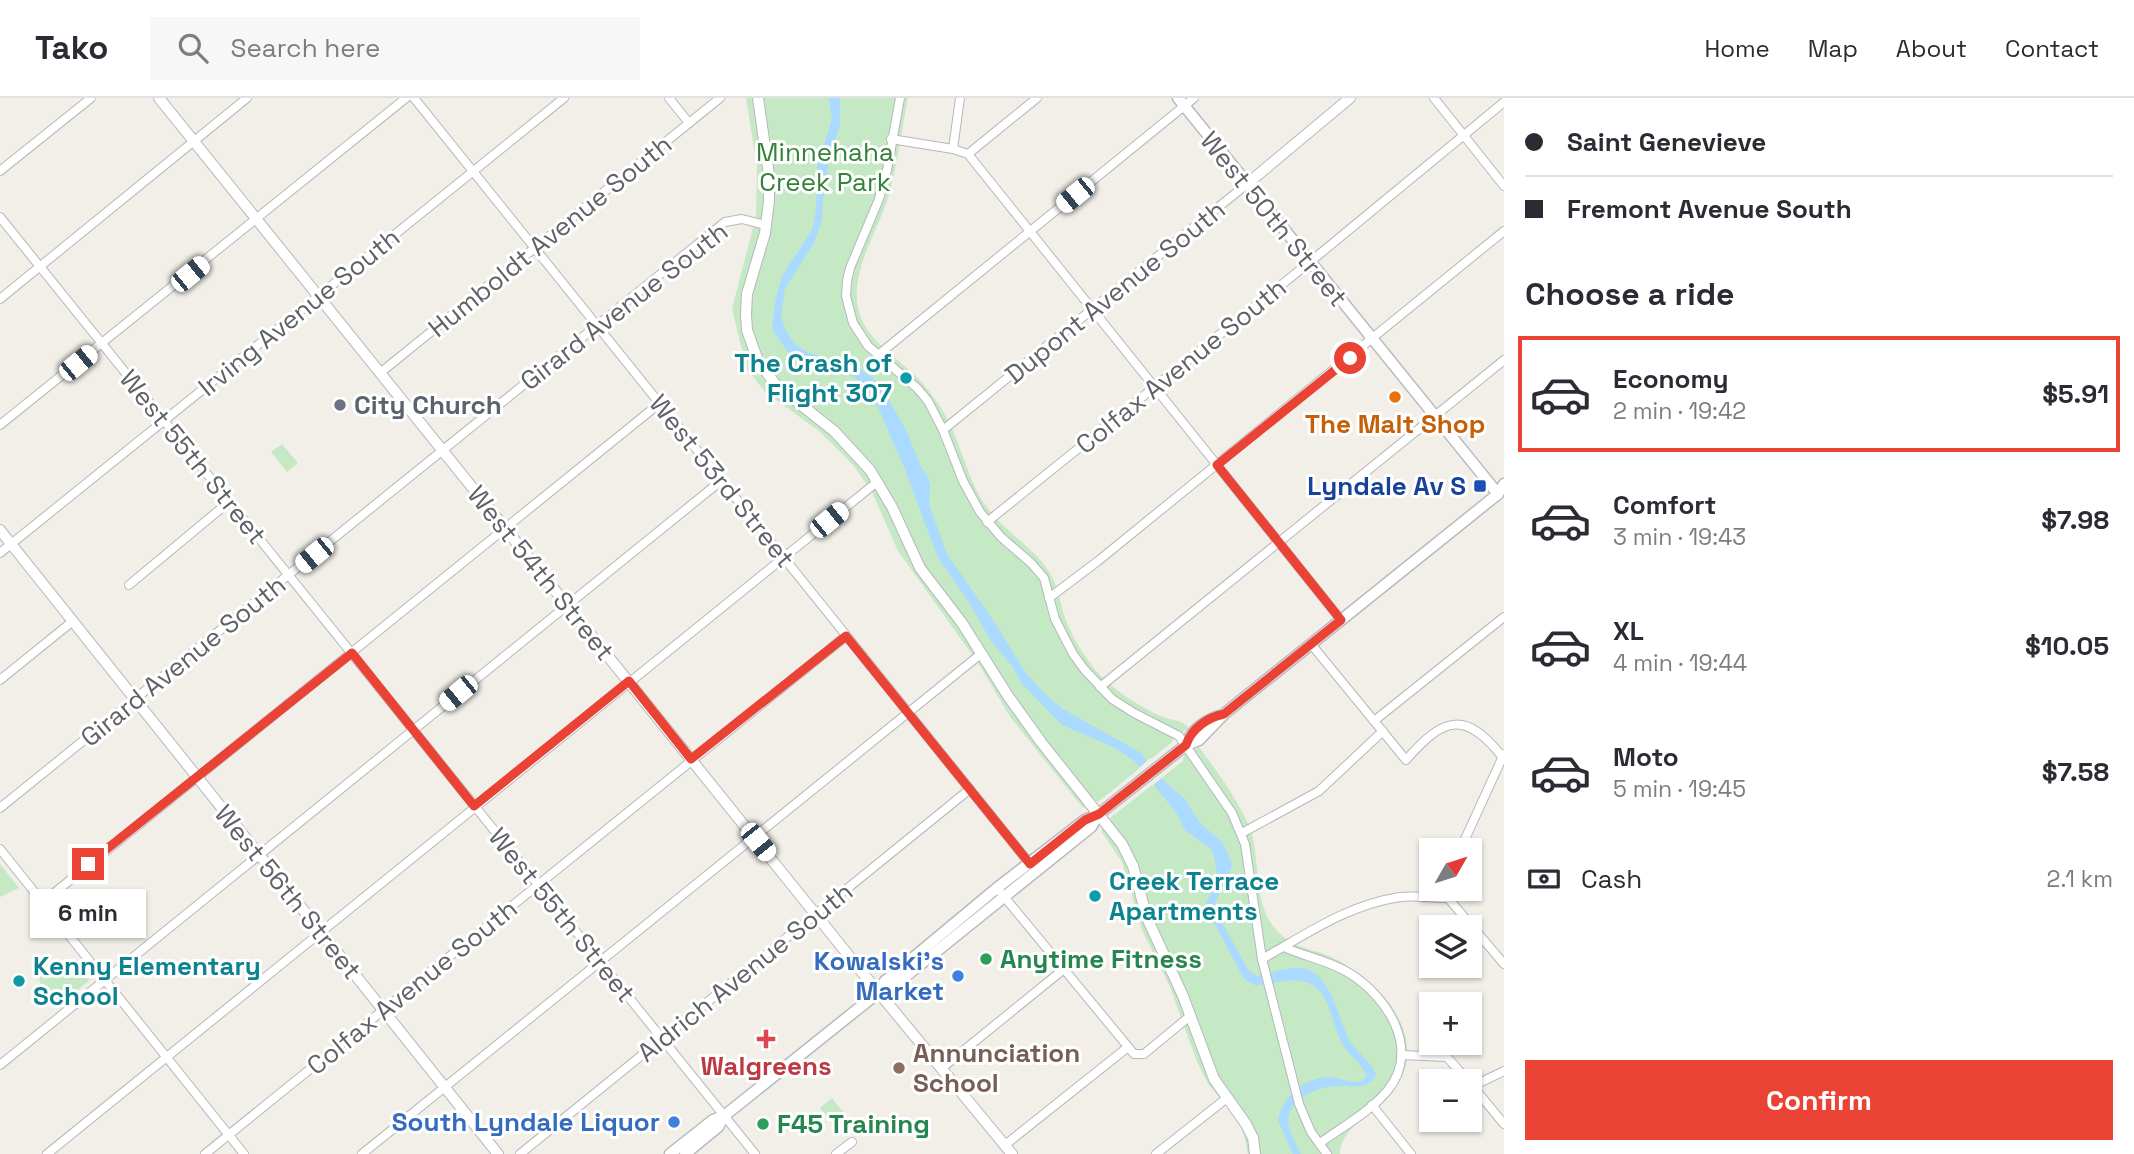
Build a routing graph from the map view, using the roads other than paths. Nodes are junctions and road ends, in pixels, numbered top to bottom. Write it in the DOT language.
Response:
graph roads {
  1 [pos="91,98"];
  2 [pos="159,98"];
  3 [pos="247,98"];
  4 [pos="406,98"];
  5 [pos="414,98"];
  6 [pos="564,98"];
  7 [pos="669,98"];
  8 [pos="720,98"];
  9 [pos="758,98"];
  10 [pos="900,98"];
  11 [pos="960,98"];
  12 [pos="1037,98"];
  13 [pos="1194,98"];
  14 [pos="1350,98"];
  15 [pos="1434,98"];
  16 [pos="1181,102"];
  17 [pos="1504,102"];
  18 [pos="689,123"];
  19 [pos="1464,135"];
  20 [pos="891,139"];
  21 [pos="194,141"];
  22 [pos="953,149"];
  23 [pos="968,154"];
  24 [pos="0,171"];
  25 [pos="473,172"];
  26 [pos="1247,184"];
  27 [pos="1504,186"];
  28 [pos="0,218"];
  29 [pos="257,220"];
  30 [pos="765,225"];
  31 [pos="1504,231"];
  32 [pos="1030,232"];
  33 [pos="535,249"];
  34 [pos="1309,263"];
  35 [pos="39,267"];
  36 [pos="318,296"];
  37 [pos="0,299"];
  38 [pos="1093,310"];
  39 [pos="597,326"];
  40 [pos="1371,340"];
  41 [pos="102,344"];
  42 [pos="878,355"];
  43 [pos="1504,360"];
  44 [pos="380,373"];
  45 [pos="1155,387"];
  46 [pos="660,403"];
  47 [pos="1434,417"];
  48 [pos="164,422"];
  49 [pos="0,425"];
  50 [pos="943,430"];
  51 [pos="442,450"];
  52 [pos="1217,465"];
  53 [pos="722,480"];
  54 [pos="877,482"];
  55 [pos="1502,493"];
  56 [pos="230,501"];
  57 [pos="987,522"];
  58 [pos="504,528"];
  59 [pos="0,530"];
  60 [pos="1279,542"];
  61 [pos="11,544"];
  62 [pos="0,552"];
  63 [pos="783,557"];
  64 [pos="288,576"];
  65 [pos="129,585"];
  66 [pos="1049,598"];
  67 [pos="567,604"];
  68 [pos="1504,617"];
  69 [pos="1341,620"];
  70 [pos="73,621"];
  71 [pos="846,636"];
  72 [pos="1311,644"];
  73 [pos="352,653"];
  74 [pos="982,653"];
  75 [pos="0,680"];
  76 [pos="629,681"];
  77 [pos="1100,687"];
  78 [pos="134,698"];
  79 [pos="908,713"];
  80 [pos="1374,721"];
  81 [pos="413,730"];
  82 [pos="1383,732"];
  83 [pos="1186,745"];
  84 [pos="1503,757"];
  85 [pos="691,759"];
  86 [pos="196,777"];
  87 [pos="970,789"];
  88 [pos="474,806"];
  89 [pos="0,808"];
  90 [pos="1099,814"];
  91 [pos="1242,833"];
  92 [pos="754,837"];
  93 [pos="1466,838"];
  94 [pos="0,849"];
  95 [pos="259,856"];
  96 [pos="1030,864"];
  97 [pos="539,886"];
  98 [pos="1000,893"];
  99 [pos="1419,895"];
  100 [pos="1455,901"];
  101 [pos="43,902"];
  102 [pos="816,914"];
  103 [pos="320,933"];
  104 [pos="1284,947"];
  105 [pos="1262,959"];
  106 [pos="600,962"];
  107 [pos="1504,964"];
  108 [pos="1064,969"];
  109 [pos="104,980"];
  110 [pos="879,992"];
  111 [pos="382,1009"];
  112 [pos="1190,1016"];
  113 [pos="662,1040"];
  114 [pos="1128,1047"];
  115 [pos="1401,1055"];
  116 [pos="166,1058"];
  117 [pos="0,1065"];
  118 [pos="942,1068"];
  119 [pos="1457,1069"];
  120 [pos="1504,1071"];
  121 [pos="1482,1079"];
  122 [pos="445,1087"];
  123 [pos="1227,1098"];
  124 [pos="1482,1098"];
  125 [pos="1372,1105"];
  126 [pos="724,1116"];
  127 [pos="1504,1124"];
  128 [pos="229,1136"];
  129 [pos="852,1142"];
  130 [pos="1320,1143"];
  131 [pos="1005,1145"];
  132 [pos="47,1154"];
  133 [pos="205,1154"];
  134 [pos="244,1154"];
  135 [pos="362,1154"];
  136 [pos="498,1154"];
  137 [pos="520,1154"];
  138 [pos="670,1154"];
  139 [pos="685,1154"];
  140 [pos="755,1154"];
  141 [pos="836,1154"];
  142 [pos="1012,1154"];
  143 [pos="1156,1154"];
  144 [pos="1255,1154"];
  145 [pos="1327,1154"];
  146 [pos="1411,1154"];
  1 -- 24 [label="street"];
  2 -- 21 [label="street, West 54th Street"];
  3 -- 21 [label="street"];
  4 -- 29 [label="street"];
  5 -- 25 [label="street, West 53rd Street"];
  6 -- 25 [label="street, Irving Avenue South"];
  7 -- 18 [label="street"];
  8 -- 18 [label="street, Humboldt Avenue South"];
  9 -- 30 [label="street"];
  10 -- 20 [label="street"];
  11 -- 22 [label="street"];
  12 -- 23 [label="street"];
  13 -- 16 [label="street"];
  14 -- 26 [label="street, Dupont Avenue South"];
  15 -- 19 [label="street"];
  16 -- 26 [label="main road, West 50th Street"];
  16 -- 32 [label="street"];
  17 -- 19 [label="street, Colfax Avenue South"];
  18 -- 33 [label="street, Humboldt Avenue South"];
  19 -- 27 [label="street"];
  19 -- 34 [label="street, Colfax Avenue South"];
  20 -- 22 [label="street"];
  20 -- 42 [label="street"];
  21 -- 29 [label="street, West 54th Street"];
  21 -- 35 [label="street"];
  22 -- 23 [label="street"];
  23 -- 32 [label="street"];
  25 -- 33 [label="street, West 53rd Street"];
  25 -- 36 [label="street, Irving Avenue South"];
  26 -- 34 [label="main road, West 50th Street"];
  26 -- 38 [label="street, Dupont Avenue South"];
  28 -- 35 [label="street, West 55th Street"];
  29 -- 36 [label="street, West 54th Street"];
  29 -- 41 [label="street"];
  30 -- 39 [label="street, Girard Avenue South"];
  30 -- 54 [label="street"];
  31 -- 40 [label="street"];
  32 -- 38 [label="street"];
  32 -- 42 [label="street"];
  33 -- 39 [label="street, West 53rd Street"];
  33 -- 44 [label="street, Humboldt Avenue South"];
  34 -- 40 [label="main road, West 50th Street"];
  34 -- 45 [label="street, Colfax Avenue South"];
  35 -- 37 [label="street"];
  35 -- 41 [label="street, West 55th Street"];
  36 -- 44 [label="street, West 54th Street"];
  36 -- 48 [label="street, Irving Avenue South"];
  38 -- 45 [label="street"];
  38 -- 50 [label="street, Dupont Avenue South"];
  39 -- 46 [label="street, West 53rd Street"];
  39 -- 51 [label="street, Girard Avenue South"];
  40 -- 47 [label="main road, West 50th Street"];
  40 -- 52 [label="street"];
  41 -- 48 [label="street, West 55th Street"];
  41 -- 49 [label="street"];
  42 -- 50 [label="street"];
  43 -- 47 [label="street"];
  44 -- 51 [label="street, West 54th Street"];
  45 -- 52 [label="street"];
  45 -- 57 [label="street, Colfax Avenue South"];
  46 -- 53 [label="street, West 53rd Street"];
  46 -- 58 [label="street"];
  47 -- 55 [label="main road, West 50th Street"];
  47 -- 60 [label="street"];
  48 -- 56 [label="street, West 55th Street"];
  48 -- 61 [label="street, Irving Avenue South"];
  50 -- 57 [label="street"];
  51 -- 58 [label="street, West 54th Street"];
  51 -- 64 [label="street, Girard Avenue South"];
  52 -- 60 [label="street"];
  52 -- 66 [label="street"];
  53 -- 63 [label="street, West 53rd Street"];
  53 -- 67 [label="street"];
  54 -- 63 [label="street"];
  54 -- 74 [label="street"];
  55 -- 69 [label="main road"];
  56 -- 64 [label="street, West 55th Street"];
  56 -- 65 [label="street"];
  57 -- 66 [label="street"];
  58 -- 67 [label="street, West 54th Street"];
  58 -- 73 [label="street"];
  59 -- 61 [label="street, West 56th Street"];
  60 -- 69 [label="street"];
  60 -- 77 [label="street"];
  61 -- 62 [label="street, Irving Avenue South"];
  61 -- 70 [label="street, West 56th Street"];
  63 -- 71 [label="street, West 53rd Street"];
  63 -- 76 [label="street"];
  64 -- 73 [label="street, West 55th Street"];
  64 -- 78 [label="street, Girard Avenue South"];
  66 -- 77 [label="street"];
  67 -- 76 [label="street, West 54th Street"];
  67 -- 81 [label="street"];
  68 -- 80 [label="street"];
  69 -- 72 [label="main road"];
  70 -- 75 [label="street"];
  70 -- 78 [label="street, West 56th Street"];
  71 -- 79 [label="street, West 53rd Street"];
  71 -- 85 [label="street, Colfax Avenue South"];
  72 -- 80 [label="street"];
  72 -- 83 [label="main road"];
  73 -- 81 [label="street, West 55th Street"];
  73 -- 86 [label="street"];
  74 -- 79 [label="street"];
  74 -- 90 [label="street"];
  76 -- 85 [label="street, West 54th Street"];
  76 -- 88 [label="street"];
  77 -- 83 [label="street"];
  78 -- 86 [label="street, West 56th Street"];
  78 -- 89 [label="street, Girard Avenue South"];
  79 -- 87 [label="street, West 53rd Street"];
  79 -- 92 [label="street"];
  80 -- 82 [label="street"];
  81 -- 88 [label="street, West 55th Street"];
  81 -- 95 [label="street"];
  82 -- 84 [label="street"];
  82 -- 91 [label="street"];
  83 -- 90 [label="main road"];
  83 -- 91 [label="street"];
  84 -- 93 [label="street"];
  85 -- 92 [label="street, West 54th Street"];
  85 -- 97 [label="street, Colfax Avenue South"];
  86 -- 95 [label="street, West 56th Street"];
  86 -- 101 [label="street"];
  87 -- 96 [label="street, West 53rd Street"];
  87 -- 102 [label="street, Aldrich Avenue South"];
  88 -- 97 [label="street, West 55th Street"];
  88 -- 103 [label="street"];
  90 -- 96 [label="main road"];
  90 -- 98 [label="main road"];
  90 -- 112 [label="street"];
  91 -- 105 [label="street"];
  92 -- 102 [label="street, West 54th Street"];
  92 -- 106 [label="street"];
  94 -- 101 [label="street"];
  95 -- 103 [label="street, West 56th Street"];
  95 -- 109 [label="street"];
  96 -- 98 [label="main road"];
  97 -- 106 [label="street, West 55th Street"];
  97 -- 111 [label="street, Colfax Avenue South"];
  98 -- 108 [label="street"];
  98 -- 110 [label="main road"];
  99 -- 104 [label="street"];
  100 -- 107 [label="street"];
  101 -- 109 [label="street"];
  102 -- 110 [label="street, West 54th Street"];
  102 -- 113 [label="street, Aldrich Avenue South"];
  103 -- 111 [label="street, West 56th Street"];
  103 -- 116 [label="street"];
  104 -- 105 [label="street"];
  104 -- 115 [label="street"];
  105 -- 130 [label="street"];
  106 -- 113 [label="street, West 55th Street"];
  106 -- 122 [label="street"];
  108 -- 114 [label="street"];
  108 -- 118 [label="street"];
  109 -- 116 [label="street"];
  109 -- 117 [label="street"];
  110 -- 118 [label="street, West 54th Street"];
  110 -- 126 [label="main road"];
  111 -- 122 [label="street, West 56th Street"];
  111 -- 128 [label="street, Colfax Avenue South"];
  112 -- 114 [label="street"];
  112 -- 123 [label="street"];
  113 -- 126 [label="street, West 55th Street"];
  113 -- 137 [label="street, Aldrich Avenue South"];
  114 -- 131 [label="street"];
  115 -- 119 [label="street"];
  115 -- 125 [label="street"];
  116 -- 128 [label="street"];
  116 -- 132 [label="street"];
  118 -- 131 [label="street, West 54th Street"];
  120 -- 121 [label="street"];
  122 -- 135 [label="street"];
  122 -- 136 [label="street, West 56th Street"];
  123 -- 143 [label="street"];
  123 -- 144 [label="street"];
  124 -- 127 [label="street"];
  125 -- 130 [label="street"];
  125 -- 146 [label="street"];
  126 -- 138 [label="main road"];
  126 -- 139 [label="main road"];
  126 -- 140 [label="street, West 55th Street"];
  128 -- 133 [label="street, Colfax Avenue South"];
  128 -- 134 [label="street"];
  129 -- 141 [label="street"];
  130 -- 145 [label="street"];
  131 -- 142 [label="street, West 54th Street"];
}
